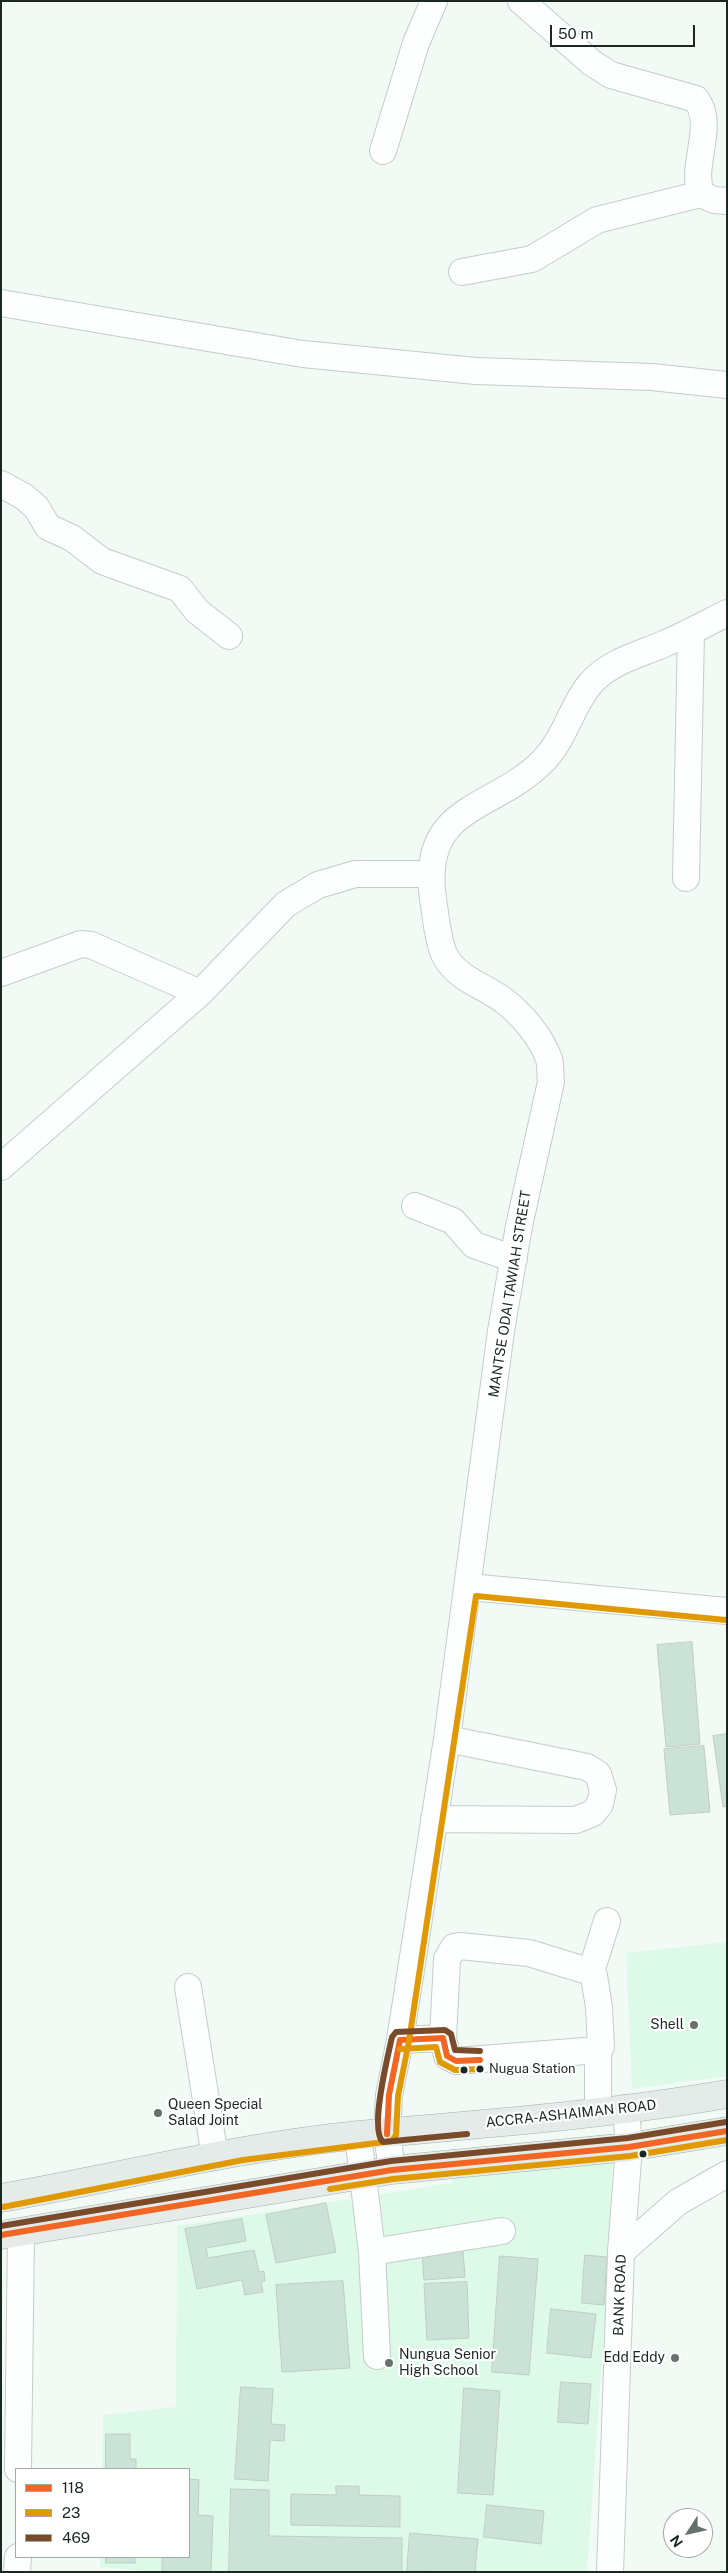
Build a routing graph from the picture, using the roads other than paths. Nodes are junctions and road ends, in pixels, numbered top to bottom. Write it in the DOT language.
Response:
graph roads {
  1 [pos="434,1"];
  2 [pos="520,1"];
  3 [pos="383,150"];
  4 [pos="701,194"];
  5 [pos="727,201"];
  6 [pos="462,272"];
  7 [pos="1,303"];
  8 [pos="727,385"];
  9 [pos="1,484"];
  10 [pos="727,613"];
  11 [pos="692,631"];
  12 [pos="229,636"];
  13 [pos="430,874"];
  14 [pos="686,878"];
  15 [pos="1,973"];
  16 [pos="200,993"];
  17 [pos="1,1167"];
  18 [pos="415,1206"];
  19 [pos="514,1259"];
  20 [pos="469,1587"];
  21 [pos="727,1611"];
  22 [pos="447,1740"];
  23 [pos="434,1819"];
  24 [pos="607,1921"];
  25 [pos="591,1972"];
  26 [pos="188,1987"];
  27 [pos="442,2038"];
  28 [pos="400,2040"];
  29 [pos="598,2050"];
  30 [pos="727,2094"];
  31 [pos="626,2108"];
  32 [pos="598,2111"];
  33 [pos="727,2131"];
  34 [pos="387,2134"];
  35 [pos="358,2135"];
  36 [pos="628,2147"];
  37 [pos="215,2157"];
  38 [pos="392,2170"];
  39 [pos="727,2174"];
  40 [pos="362,2175"];
  41 [pos="1,2198"];
  42 [pos="502,2231"];
  43 [pos="11,2233"];
  44 [pos="372,2252"];
  45 [pos="621,2252"];
  46 [pos="377,2356"];
  47 [pos="18,2468"];
  48 [pos="18,2558"];
  49 [pos="18,2572"];
  50 [pos="610,2572"];
  1 -- 3 [label="street"];
  2 -- 4 [label="street"];
  4 -- 5 [label="street"];
  4 -- 6 [label="street"];
  7 -- 8 [label="street"];
  9 -- 12 [label="street"];
  10 -- 11 [label="street, MANTSE ODAI TAWIAH STREET"];
  11 -- 13 [label="street, MANTSE ODAI TAWIAH STREET"];
  11 -- 14 [label="street"];
  13 -- 16 [label="street"];
  13 -- 19 [label="street, MANTSE ODAI TAWIAH STREET"];
  15 -- 16 [label="street"];
  16 -- 17 [label="street"];
  18 -- 19 [label="street"];
  19 -- 20 [label="street, MANTSE ODAI TAWIAH STREET"];
  20 -- 21 [label="street"];
  20 -- 22 [label="street, MANTSE ODAI TAWIAH STREET"];
  22 -- 23 [label="street, MANTSE ODAI TAWIAH STREET"];
  22 -- 23 [label="street"];
  23 -- 28 [label="street, MANTSE ODAI TAWIAH STREET"];
  24 -- 25 [label="street"];
  25 -- 27 [label="street"];
  25 -- 29 [label="street"];
  26 -- 37 [label="street"];
  27 -- 28 [label="street"];
  27 -- 29 [label="street"];
  28 -- 34 [label="street, MANTSE ODAI TAWIAH STREET"];
  29 -- 32 [label="street"];
  30 -- 31 [label="main road, ACCRA-ASHAIMAN ROAD"];
  31 -- 32 [label="main road, ACCRA-ASHAIMAN ROAD"];
  31 -- 36 [label="street, BANK ROAD"];
  32 -- 34 [label="main road, ACCRA-ASHAIMAN ROAD"];
  33 -- 36 [label="main road"];
  34 -- 35 [label="main road, ACCRA-ASHAIMAN ROAD"];
  34 -- 38 [label="street, MANTSE ODAI TAWIAH STREET"];
  35 -- 37 [label="main road, ACCRA-ASHAIMAN ROAD"];
  35 -- 40 [label="street"];
  36 -- 38 [label="main road"];
  36 -- 45 [label="street, BANK ROAD"];
  37 -- 41 [label="main road, ACCRA-ASHAIMAN ROAD"];
  38 -- 40 [label="main road"];
  39 -- 45 [label="street"];
  40 -- 43 [label="main road"];
  40 -- 44 [label="street"];
  42 -- 44 [label="street"];
  43 -- 47 [label="street"];
  44 -- 46 [label="street"];
  45 -- 50 [label="street, BANK ROAD"];
  48 -- 49 [label="street"];
}
